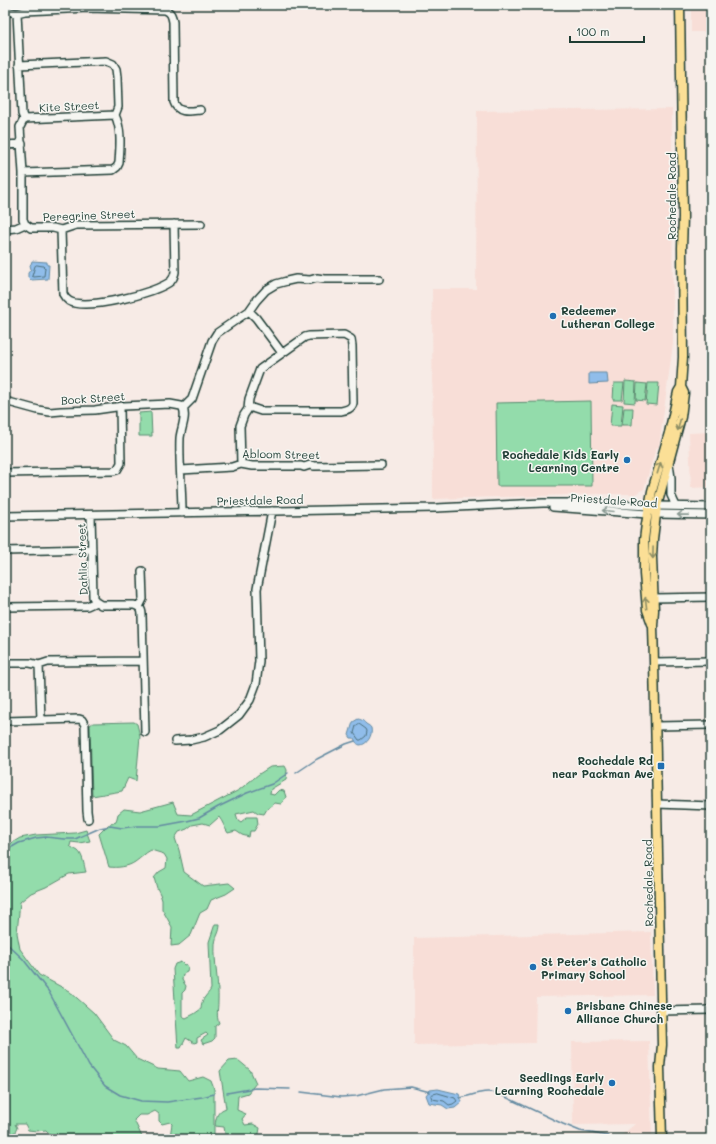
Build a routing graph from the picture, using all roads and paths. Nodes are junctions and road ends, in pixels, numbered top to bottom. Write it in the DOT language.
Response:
graph roads {
  1 [pos="680,5"];
  2 [pos="79,7"];
  3 [pos="138,8"];
  4 [pos="5,11"];
  5 [pos="17,13"];
  6 [pos="19,64"];
  7 [pos="200,110"];
  8 [pos="115,114"];
  9 [pos="24,119"];
  10 [pos="22,144"];
  11 [pos="5,145"];
  12 [pos="23,173"];
  13 [pos="25,224"];
  14 [pos="174,224"];
  15 [pos="201,224"];
  16 [pos="5,229"];
  17 [pos="61,230"];
  18 [pos="379,279"];
  19 [pos="249,311"];
  20 [pos="282,353"];
  21 [pos="681,387"];
  22 [pos="5,401"];
  23 [pos="120,407"];
  24 [pos="249,407"];
  25 [pos="183,408"];
  26 [pos="669,463"];
  27 [pos="241,464"];
  28 [pos="381,465"];
  29 [pos="181,470"];
  30 [pos="5,473"];
  31 [pos="676,506"];
  32 [pos="711,507"];
  33 [pos="652,510"];
  34 [pos="272,511"];
  35 [pos="182,513"];
  36 [pos="91,515"];
  37 [pos="711,515"];
  38 [pos="5,516"];
  39 [pos="92,549"];
  40 [pos="5,550"];
  41 [pos="142,571"];
  42 [pos="711,597"];
  43 [pos="654,598"];
  44 [pos="96,602"];
  45 [pos="139,606"];
  46 [pos="5,607"];
  47 [pos="653,626"];
  48 [pos="143,661"];
  49 [pos="711,661"];
  50 [pos="654,662"];
  51 [pos="5,663"];
  52 [pos="40,665"];
  53 [pos="41,720"];
  54 [pos="5,721"];
  55 [pos="711,725"];
  56 [pos="656,726"];
  57 [pos="145,732"];
  58 [pos="175,741"];
  59 [pos="657,804"];
  60 [pos="711,806"];
  61 [pos="88,819"];
  62 [pos="711,1010"];
  63 [pos="661,1011"];
  64 [pos="662,1139"];
  1 -- 21 [label="main road, Rochedale Road"];
  2 -- 3 [label="street"];
  2 -- 5 [label="street"];
  3 -- 7 [label="street"];
  4 -- 5 [label="street"];
  5 -- 6 [label="street"];
  6 -- 8 [label="street"];
  6 -- 9 [label="street"];
  8 -- 9 [label="street, Kite Street"];
  8 -- 12 [label="street"];
  9 -- 10 [label="street"];
  10 -- 11 [label="street"];
  10 -- 12 [label="street"];
  12 -- 13 [label="street"];
  13 -- 16 [label="street"];
  13 -- 17 [label="street, Peregrine Street"];
  14 -- 15 [label="street, Peregrine Street"];
  14 -- 17 [label="street, Peregrine Street"];
  14 -- 17 [label="street"];
  18 -- 19 [label="street"];
  19 -- 20 [label="street"];
  19 -- 25 [label="street"];
  20 -- 24 [label="street"];
  20 -- 24 [label="street"];
  21 -- 26 [label="main road, Rochedale Road, one-way"];
  33 -- 21 [label="main road, Rochedale Road, one-way"];
  22 -- 23 [label="street, Bock Street"];
  23 -- 25 [label="street, Bock Street"];
  23 -- 30 [label="street"];
  24 -- 27 [label="street"];
  25 -- 29 [label="street"];
  26 -- 31 [label="street"];
  26 -- 33 [label="main road, Rochedale Road"];
  27 -- 28 [label="street, Abloom Street"];
  27 -- 29 [label="street, Abloom Street"];
  29 -- 35 [label="street"];
  31 -- 32 [label="street, Priestdale Road"];
  31 -- 33 [label="street, Priestdale Road"];
  33 -- 34 [label="street, Priestdale Road"];
  37 -- 33 [label="street, Priestdale Road, one-way"];
  33 -- 43 [label="main road, Rochedale Road, one-way"];
  47 -- 33 [label="main road, Rochedale Road, one-way"];
  34 -- 35 [label="street, Priestdale Road"];
  34 -- 58 [label="street"];
  35 -- 36 [label="street, Priestdale Road"];
  36 -- 38 [label="street, Priestdale Road"];
  36 -- 39 [label="street, Dahlia Street"];
  39 -- 40 [label="street"];
  39 -- 44 [label="street, Dahlia Street"];
  41 -- 45 [label="street"];
  42 -- 43 [label="street"];
  43 -- 47 [label="main road, Rochedale Road"];
  44 -- 45 [label="street"];
  44 -- 46 [label="street"];
  45 -- 48 [label="street"];
  47 -- 50 [label="main road, Rochedale Road"];
  48 -- 52 [label="street"];
  48 -- 57 [label="street"];
  49 -- 50 [label="street"];
  50 -- 56 [label="main road, Rochedale Road"];
  51 -- 52 [label="street"];
  52 -- 53 [label="street"];
  53 -- 54 [label="street"];
  53 -- 61 [label="street"];
  55 -- 56 [label="street"];
  56 -- 59 [label="main road, Rochedale Road"];
  59 -- 60 [label="street"];
  59 -- 63 [label="main road, Rochedale Road"];
  62 -- 63 [label="street"];
  63 -- 64 [label="main road, Rochedale Road"];
}
